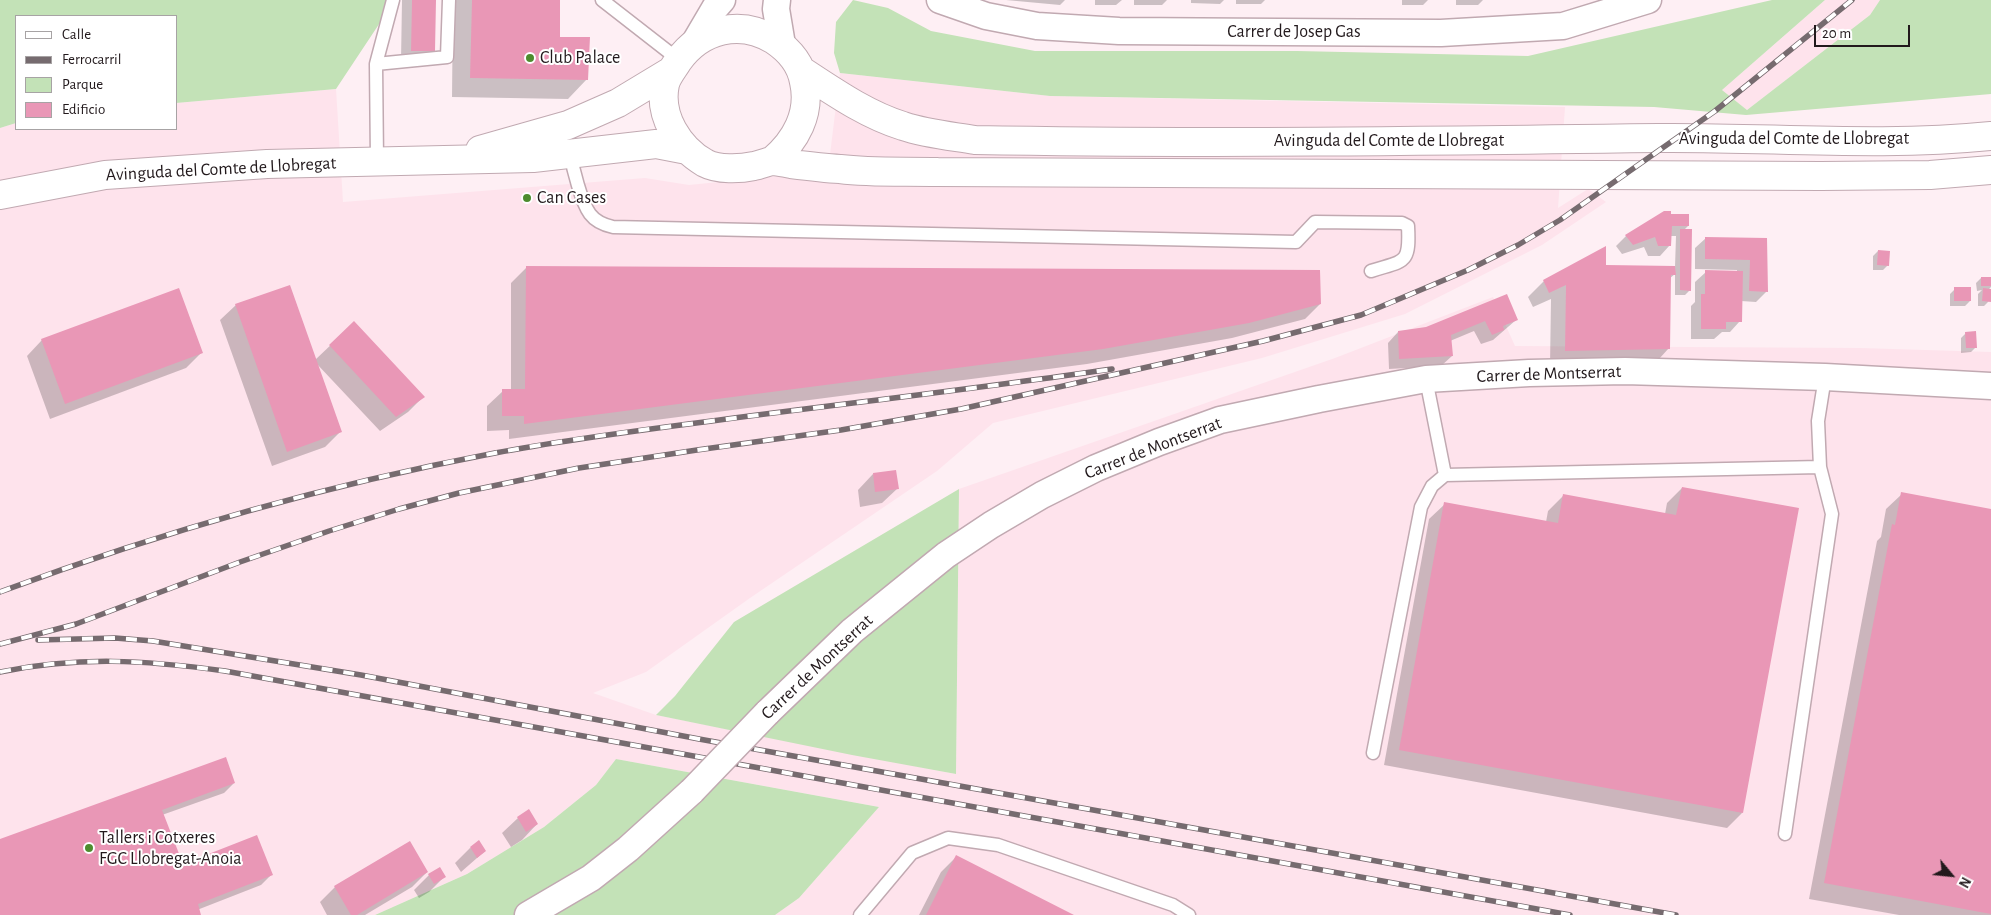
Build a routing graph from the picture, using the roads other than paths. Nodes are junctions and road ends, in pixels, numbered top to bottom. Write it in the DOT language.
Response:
graph roads {
  1 [pos="393,0"];
  2 [pos="449,0"];
  3 [pos="602,0"];
  4 [pos="722,0"];
  5 [pos="777,0"];
  6 [pos="940,0"];
  7 [pos="1648,0"];
  8 [pos="782,45"];
  9 [pos="682,58"];
  10 [pos="376,64"];
  11 [pos="802,71"];
  12 [pos="1991,136"];
  13 [pos="688,150"];
  14 [pos="570,153"];
  15 [pos="444,159"];
  16 [pos="377,161"];
  17 [pos="772,161"];
  18 [pos="1991,170"];
  19 [pos="0,195"];
  20 [pos="1371,271"];
  21 [pos="1825,377"];
  22 [pos="1426,379"];
  23 [pos="1991,386"];
  24 [pos="1820,467"];
  25 [pos="1445,475"];
  26 [pos="1372,753"];
  27 [pos="1785,834"];
  28 [pos="528,915"];
  29 [pos="860,915"];
  30 [pos="1189,915"];
  1 -- 10 [label="lane"];
  2 -- 10 [label="lane"];
  3 -- 9 [label="lane"];
  4 -- 9 [label="street"];
  5 -- 8 [label="street"];
  6 -- 7 [label="street, Carrer de Josep Gas"];
  8 -- 9 [label="main road"];
  8 -- 11 [label="main road"];
  9 -- 13 [label="main road"];
  9 -- 15 [label="main road, Avinguda del Comte de Llobregat"];
  10 -- 16 [label="lane"];
  11 -- 12 [label="main road, Avinguda del Comte de Llobregat"];
  11 -- 17 [label="main road"];
  13 -- 14 [label="main road, Avinguda del Comte de Llobregat"];
  13 -- 17 [label="main road"];
  14 -- 15 [label="main road, Avinguda del Comte de Llobregat"];
  14 -- 20 [label="lane"];
  15 -- 16 [label="main road, Avinguda del Comte de Llobregat"];
  16 -- 19 [label="main road, Avinguda del Comte de Llobregat"];
  17 -- 18 [label="main road, Avinguda del Comte de Llobregat"];
  21 -- 22 [label="street, Carrer de Montserrat"];
  21 -- 23 [label="street, Carrer de Montserrat"];
  21 -- 24 [label="lane"];
  22 -- 25 [label="lane"];
  22 -- 28 [label="street, Carrer de Montserrat, bridge"];
  24 -- 25 [label="lane"];
  24 -- 27 [label="lane"];
  25 -- 26 [label="lane"];
  29 -- 30 [label="lane"];
}
